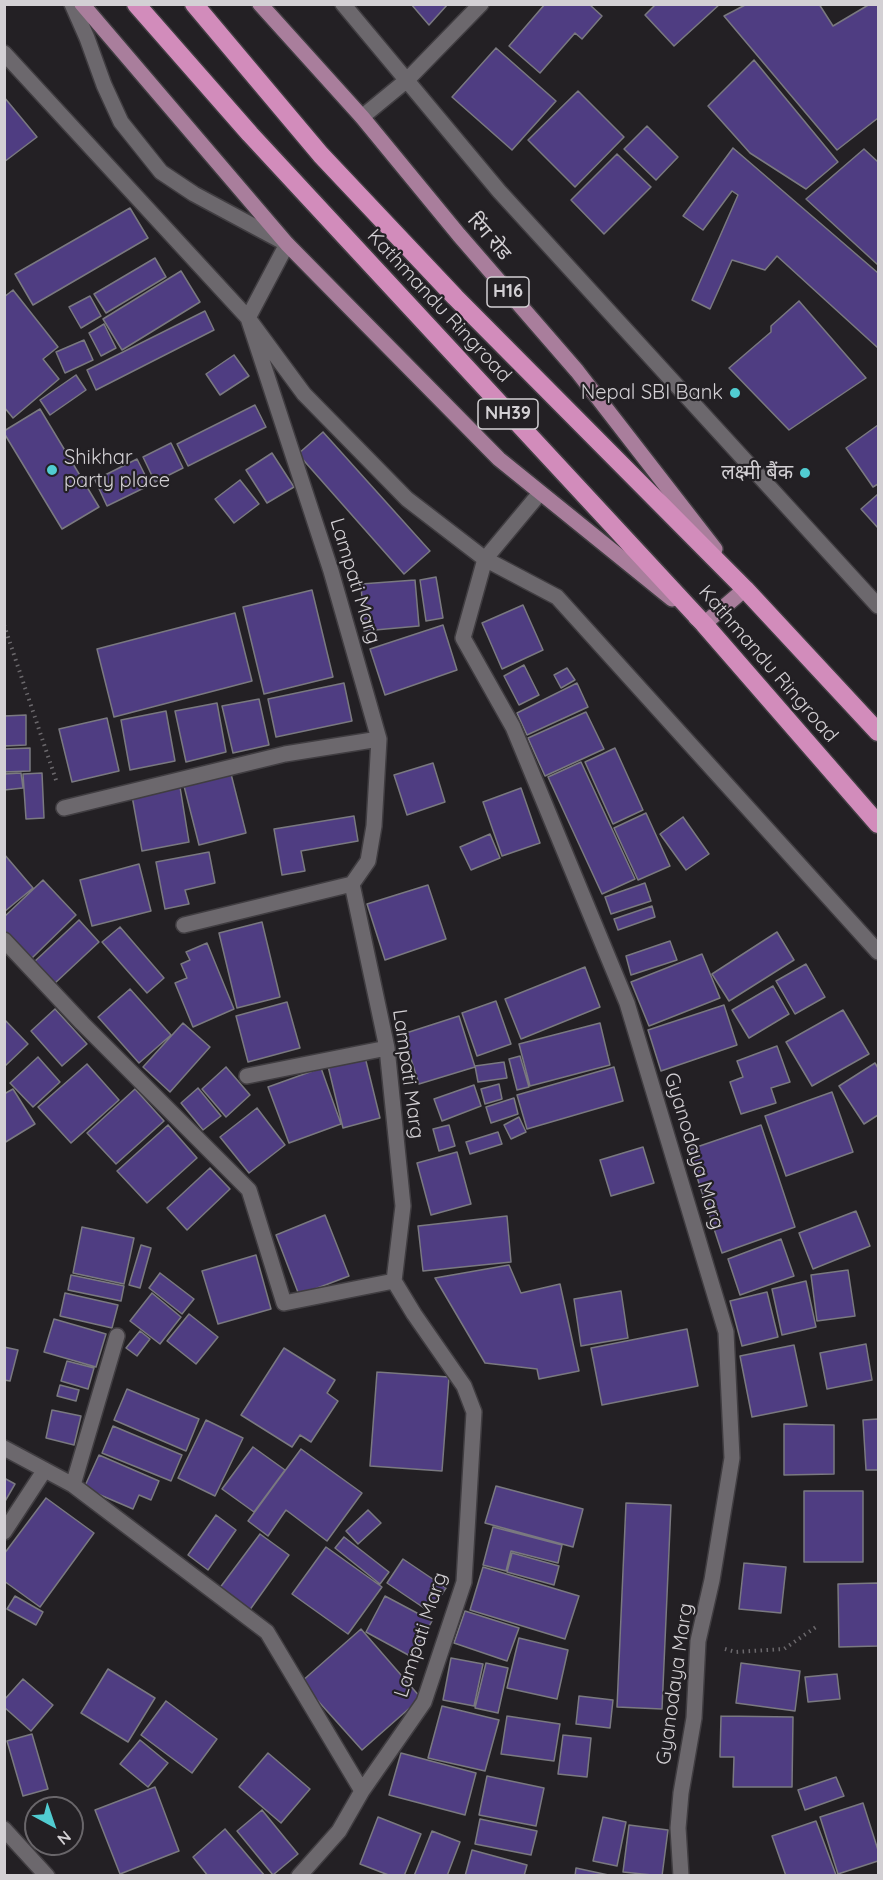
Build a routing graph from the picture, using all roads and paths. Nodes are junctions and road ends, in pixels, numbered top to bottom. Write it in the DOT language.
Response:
graph roads {
  1 [pos="72,4"];
  2 [pos="82,4"];
  3 [pos="136,4"];
  4 [pos="194,4"];
  5 [pos="260,4"];
  6 [pos="343,4"];
  7 [pos="481,4"];
  8 [pos="4,53"];
  9 [pos="407,80"];
  10 [pos="362,117"];
  11 [pos="287,244"];
  12 [pos="248,318"];
  13 [pos="540,493"];
  14 [pos="485,559"];
  15 [pos="745,589"];
  16 [pos="879,606"];
  17 [pos="4,624"];
  18 [pos="704,624"];
  19 [pos="879,732"];
  20 [pos="379,739"];
  21 [pos="64,808"];
  22 [pos="879,824"];
  23 [pos="352,884"];
  24 [pos="184,925"];
  25 [pos="4,940"];
  26 [pos="879,952"];
  27 [pos="387,1048"];
  28 [pos="247,1076"];
  29 [pos="394,1281"];
  30 [pos="117,1336"];
  31 [pos="4,1448"];
  32 [pos="44,1471"];
  33 [pos="73,1485"];
  34 [pos="4,1532"];
  35 [pos="816,1627"];
  36 [pos="698,1641"];
  37 [pos="362,1791"];
  38 [pos="4,1829"];
  39 [pos="47,1875"];
  40 [pos="299,1875"];
  41 [pos="681,1875"];
  1 -- 11 [label="street"];
  2 -- 11 [label="main road"];
  3 -- 18 [label="highway, Kathmandu Ringroad / NH39"];
  4 -- 15 [label="highway, Kathmandu Ringroad / NH39"];
  5 -- 10 [label="main road, रिंग रोड / H16"];
  6 -- 9 [label="street"];
  7 -- 9 [label="street"];
  8 -- 12 [label="street"];
  9 -- 10 [label="street"];
  9 -- 16 [label="street"];
  10 -- 15 [label="main road, रिंग रोड / H16"];
  11 -- 12 [label="street"];
  11 -- 13 [label="main road"];
  12 -- 14 [label="street"];
  12 -- 20 [label="street, Lampati Marg"];
  13 -- 14 [label="street, Gyanodaya Marg"];
  13 -- 18 [label="main road"];
  14 -- 26 [label="street"];
  14 -- 36 [label="street, Gyanodaya Marg"];
  15 -- 18 [label="main road"];
  15 -- 19 [label="highway, Kathmandu Ringroad / NH39"];
  17 -- 21 [label="path"];
  18 -- 22 [label="highway, Kathmandu Ringroad / NH39"];
  20 -- 21 [label="street"];
  20 -- 23 [label="street, Lampati Marg"];
  23 -- 24 [label="street"];
  23 -- 27 [label="street, Lampati Marg"];
  25 -- 29 [label="street"];
  27 -- 28 [label="street"];
  27 -- 29 [label="street, Lampati Marg"];
  29 -- 37 [label="street, Lampati Marg"];
  30 -- 33 [label="street"];
  31 -- 32 [label="street"];
  32 -- 33 [label="street"];
  32 -- 34 [label="street"];
  33 -- 37 [label="street"];
  35 -- 36 [label="path"];
  36 -- 41 [label="street, Gyanodaya Marg"];
  37 -- 40 [label="street, Lampati Marg"];
  38 -- 39 [label="street"];
}
